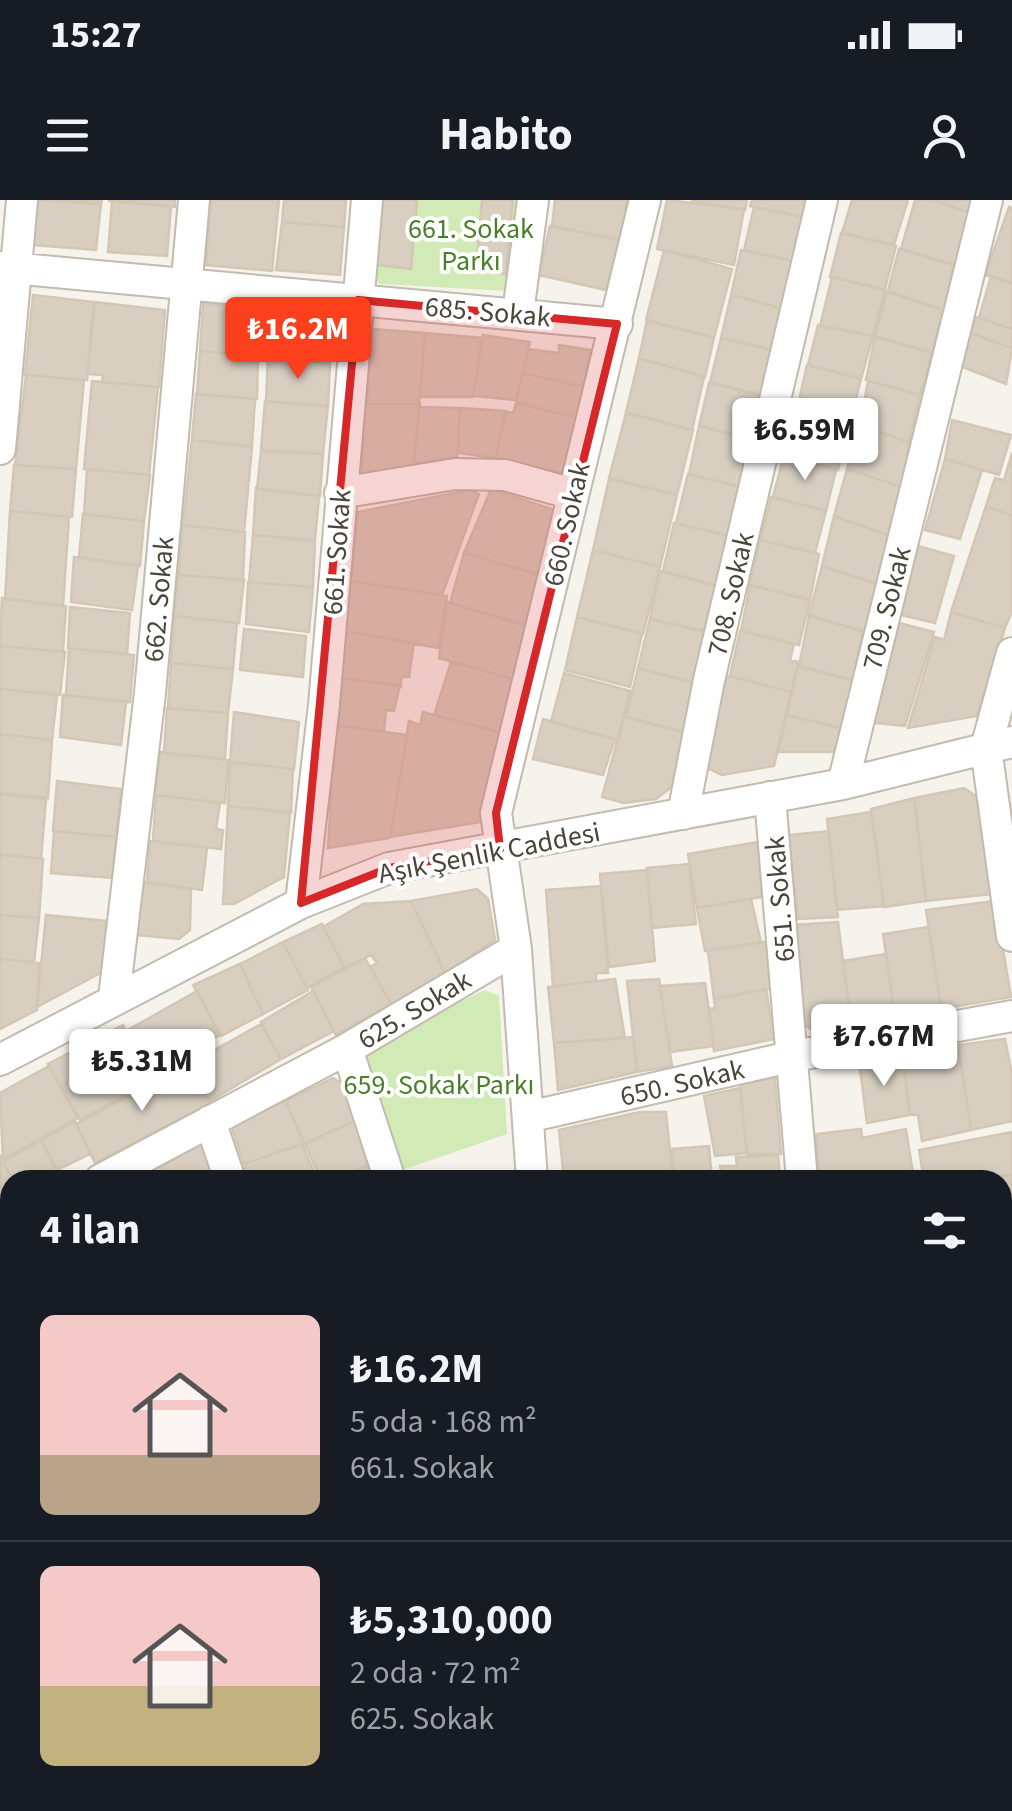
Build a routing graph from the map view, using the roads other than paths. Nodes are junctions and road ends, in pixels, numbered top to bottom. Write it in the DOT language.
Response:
graph roads {
  1 [pos="22,200"];
  2 [pos="194,200"];
  3 [pos="367,200"];
  4 [pos="533,200"];
  5 [pos="645,200"];
  6 [pos="822,200"];
  7 [pos="987,200"];
  8 [pos="9,268"];
  9 [pos="188,287"];
  10 [pos="358,300"];
  11 [pos="518,313"];
  12 [pos="616,324"];
  13 [pos="0,449"];
  14 [pos="340,494"];
  15 [pos="572,494"];
  16 [pos="1012,653"];
  17 [pos="999,745"];
  18 [pos="843,784"];
  19 [pos="770,797"];
  20 [pos="683,814"];
  21 [pos="500,849"];
  22 [pos="300,903"];
  23 [pos="1012,936"];
  24 [pos="516,949"];
  25 [pos="114,998"];
  26 [pos="1012,1016"];
  27 [pos="347,1048"];
  28 [pos="794,1056"];
  29 [pos="0,1060"];
  30 [pos="528,1117"];
  31 [pos="210,1122"];
  32 [pos="119,1170"];
  33 [pos="227,1170"];
  34 [pos="387,1170"];
  35 [pos="531,1170"];
  36 [pos="801,1170"];
  1 -- 8 [label="street"];
  2 -- 9 [label="street, 662. Sokak"];
  3 -- 10 [label="street, 661. Sokak"];
  4 -- 11 [label="street"];
  5 -- 12 [label="street, 660. Sokak"];
  6 -- 20 [label="street, 708. Sokak"];
  7 -- 18 [label="street, 709. Sokak"];
  8 -- 9 [label="street, 685. Sokak"];
  8 -- 13 [label="street"];
  9 -- 10 [label="street, 685. Sokak"];
  9 -- 25 [label="street, 662. Sokak"];
  10 -- 11 [label="street, 685. Sokak"];
  10 -- 14 [label="street, 661. Sokak"];
  11 -- 12 [label="street, 685. Sokak"];
  12 -- 15 [label="street, 660. Sokak"];
  14 -- 15 [label="street"];
  14 -- 22 [label="street, 661. Sokak"];
  15 -- 21 [label="street, 660. Sokak"];
  16 -- 17 [label="street"];
  17 -- 18 [label="street, Aşık Şenlik Caddesi"];
  17 -- 23 [label="street"];
  18 -- 19 [label="street, Aşık Şenlik Caddesi"];
  19 -- 20 [label="street, Aşık Şenlik Caddesi"];
  19 -- 28 [label="street, 651. Sokak"];
  20 -- 21 [label="street, Aşık Şenlik Caddesi"];
  21 -- 22 [label="street, Aşık Şenlik Caddesi"];
  21 -- 24 [label="street, 660. Sokak"];
  22 -- 25 [label="street, Aşık Şenlik Caddesi"];
  24 -- 27 [label="street, 625. Sokak"];
  24 -- 30 [label="street, 660. Sokak"];
  25 -- 29 [label="street, Aşık Şenlik Caddesi"];
  26 -- 28 [label="street, 650. Sokak"];
  27 -- 31 [label="street, 625. Sokak"];
  27 -- 34 [label="street"];
  28 -- 30 [label="street, 650. Sokak"];
  28 -- 36 [label="street, 651. Sokak"];
  30 -- 35 [label="street, 660. Sokak"];
  31 -- 32 [label="street, 625. Sokak"];
  31 -- 33 [label="street"];
}
